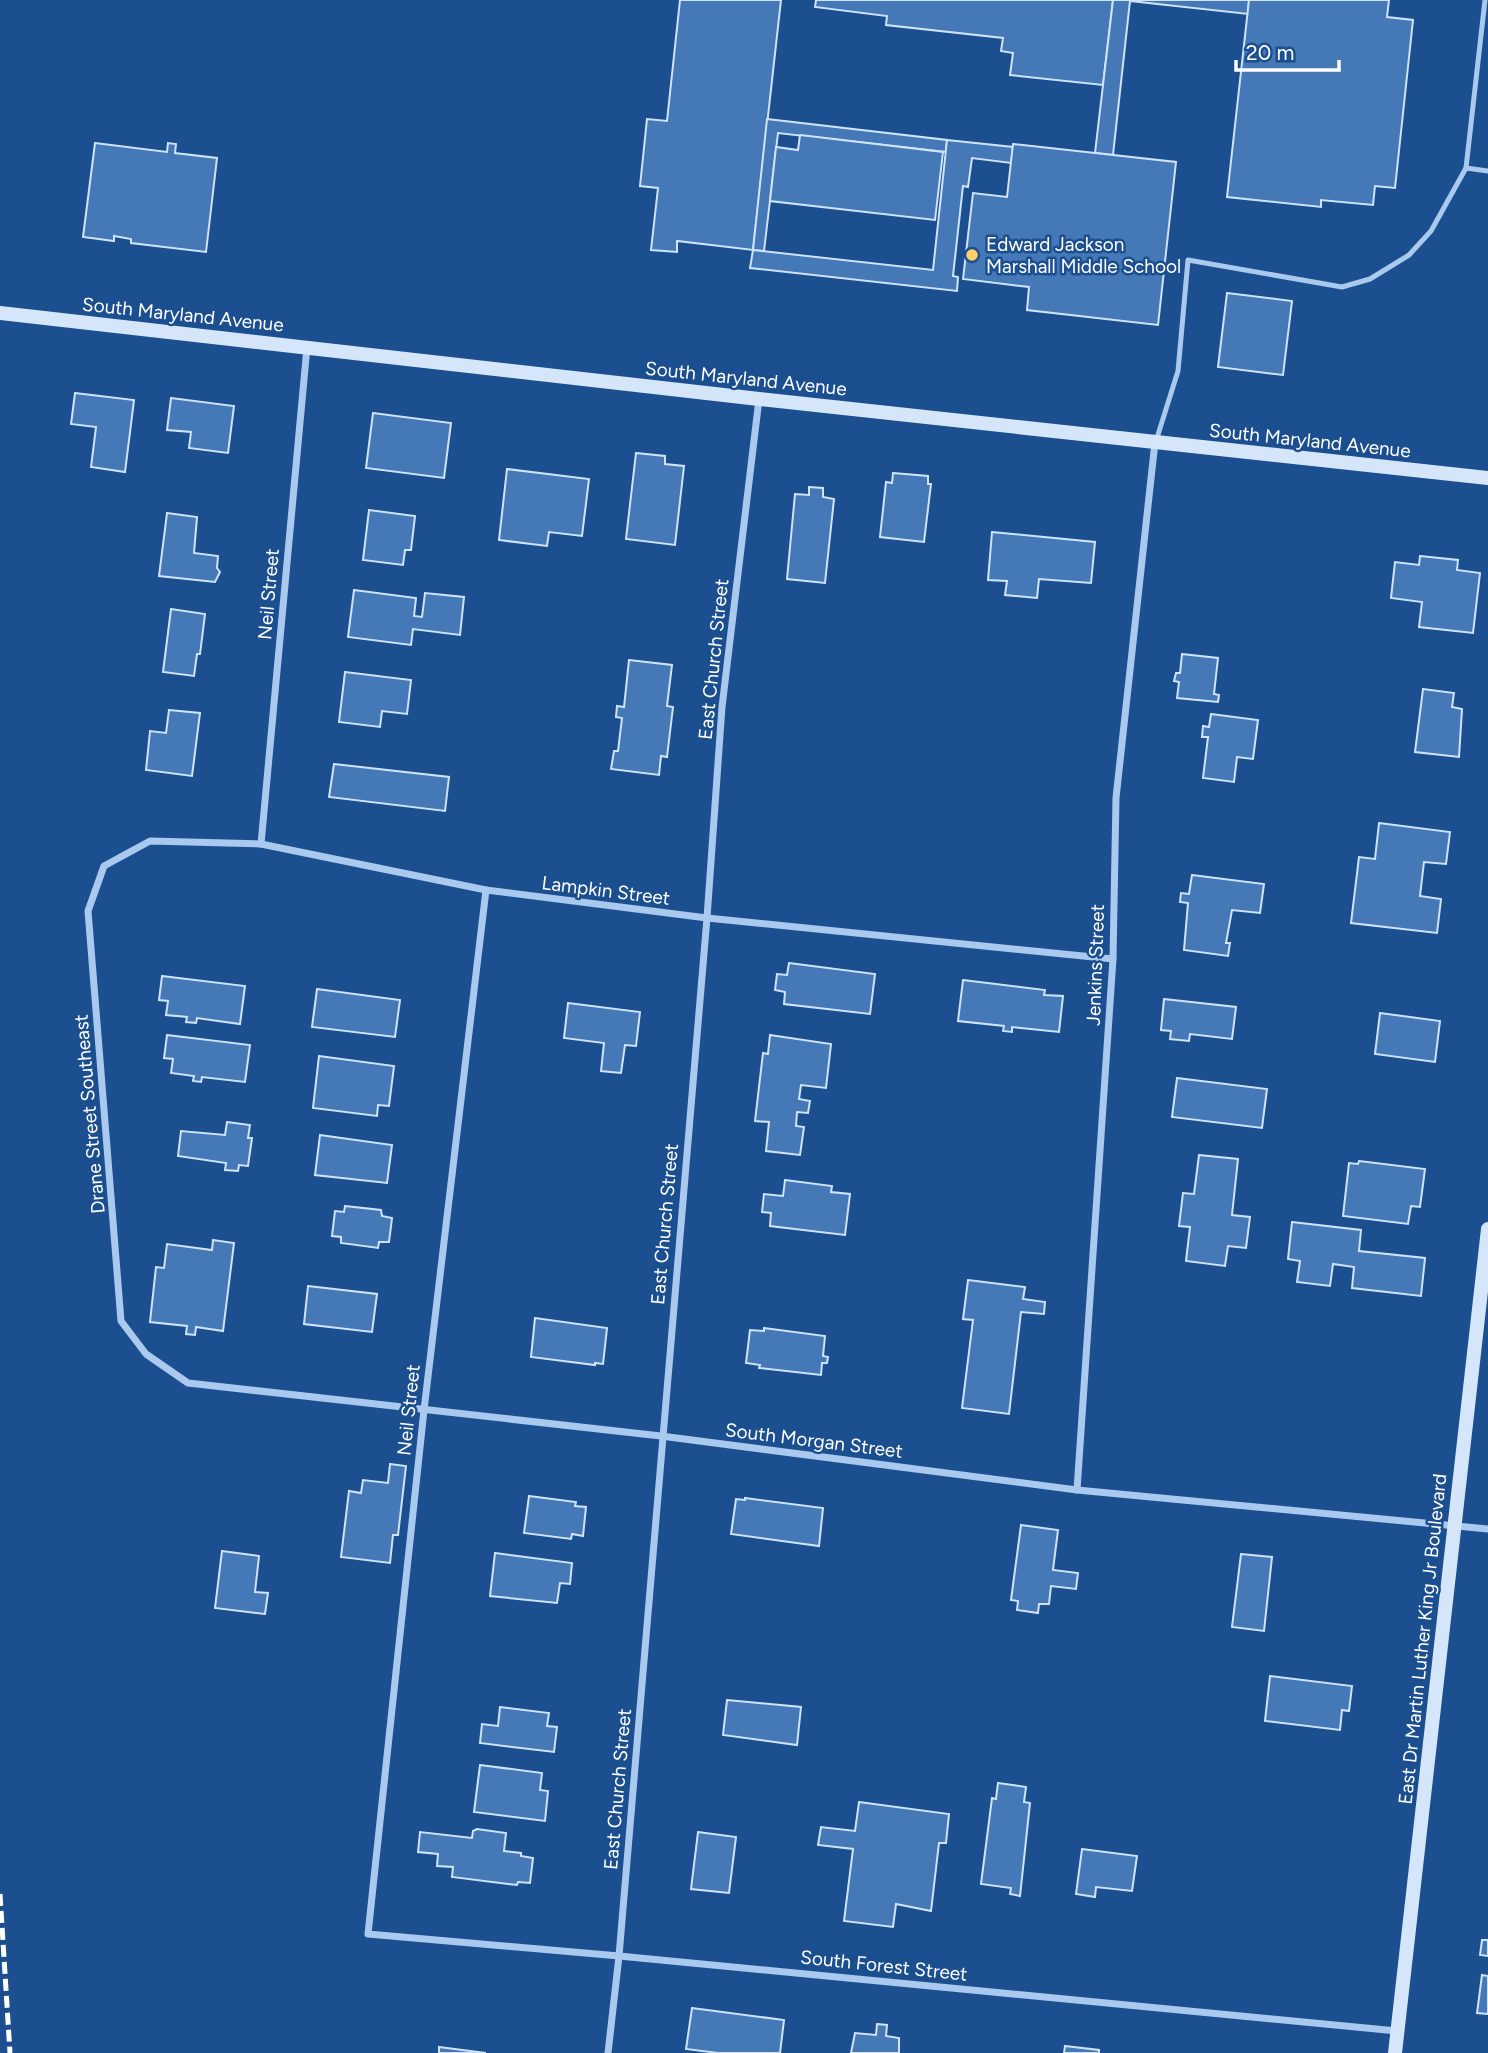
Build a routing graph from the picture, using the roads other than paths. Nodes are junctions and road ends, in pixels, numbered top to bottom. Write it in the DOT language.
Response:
graph roads {
  1 [pos="1485,0"];
  2 [pos="1466,168"];
  3 [pos="1488,171"];
  4 [pos="0,313"];
  5 [pos="307,347"];
  6 [pos="758,399"];
  7 [pos="1155,442"];
  8 [pos="1488,478"];
  9 [pos="261,844"];
  10 [pos="104,866"];
  11 [pos="486,890"];
  12 [pos="707,918"];
  13 [pos="1113,960"];
  14 [pos="1488,1229"];
  15 [pos="146,1354"];
  16 [pos="424,1410"];
  17 [pos="661,1436"];
  18 [pos="1077,1490"];
  19 [pos="1454,1527"];
  20 [pos="1488,1529"];
  21 [pos="368,1934"];
  22 [pos="619,1956"];
  23 [pos="1397,2031"];
  24 [pos="608,2053"];
  25 [pos="1395,2053"];
  1 -- 2 [label="lane"];
  2 -- 3 [label="lane"];
  2 -- 7 [label="lane"];
  4 -- 5 [label="street, South Maryland Avenue"];
  5 -- 6 [label="street, South Maryland Avenue"];
  5 -- 9 [label="street, Neil Street"];
  6 -- 7 [label="street, South Maryland Avenue"];
  6 -- 12 [label="street, East Church Street"];
  7 -- 8 [label="street, South Maryland Avenue"];
  7 -- 13 [label="street, Jenkins Street"];
  9 -- 10 [label="street, Lampkin Street"];
  9 -- 11 [label="street, Lampkin Street"];
  10 -- 15 [label="street, Drane Street Southeast"];
  11 -- 12 [label="street, Lampkin Street"];
  11 -- 16 [label="street, Neil Street"];
  12 -- 13 [label="street, Lampkin Street"];
  12 -- 17 [label="street, East Church Street"];
  13 -- 18 [label="street, Jenkins Street"];
  14 -- 19 [label="street, East Dr Martin Luther King Jr Boulevard"];
  15 -- 16 [label="street, South Morgan Street"];
  16 -- 17 [label="street, South Morgan Street"];
  16 -- 21 [label="street, Neil Street"];
  17 -- 18 [label="street, South Morgan Street"];
  17 -- 22 [label="street, East Church Street"];
  18 -- 19 [label="street, South Morgan Street"];
  19 -- 20 [label="street, South Morgan Street"];
  19 -- 23 [label="street, East Dr Martin Luther King Jr Boulevard"];
  21 -- 22 [label="street, South Forest Street"];
  22 -- 23 [label="street, South Forest Street"];
  22 -- 24 [label="street, East Church Street"];
  23 -- 25 [label="street, East Dr Martin Luther King Jr Boulevard"];
}
